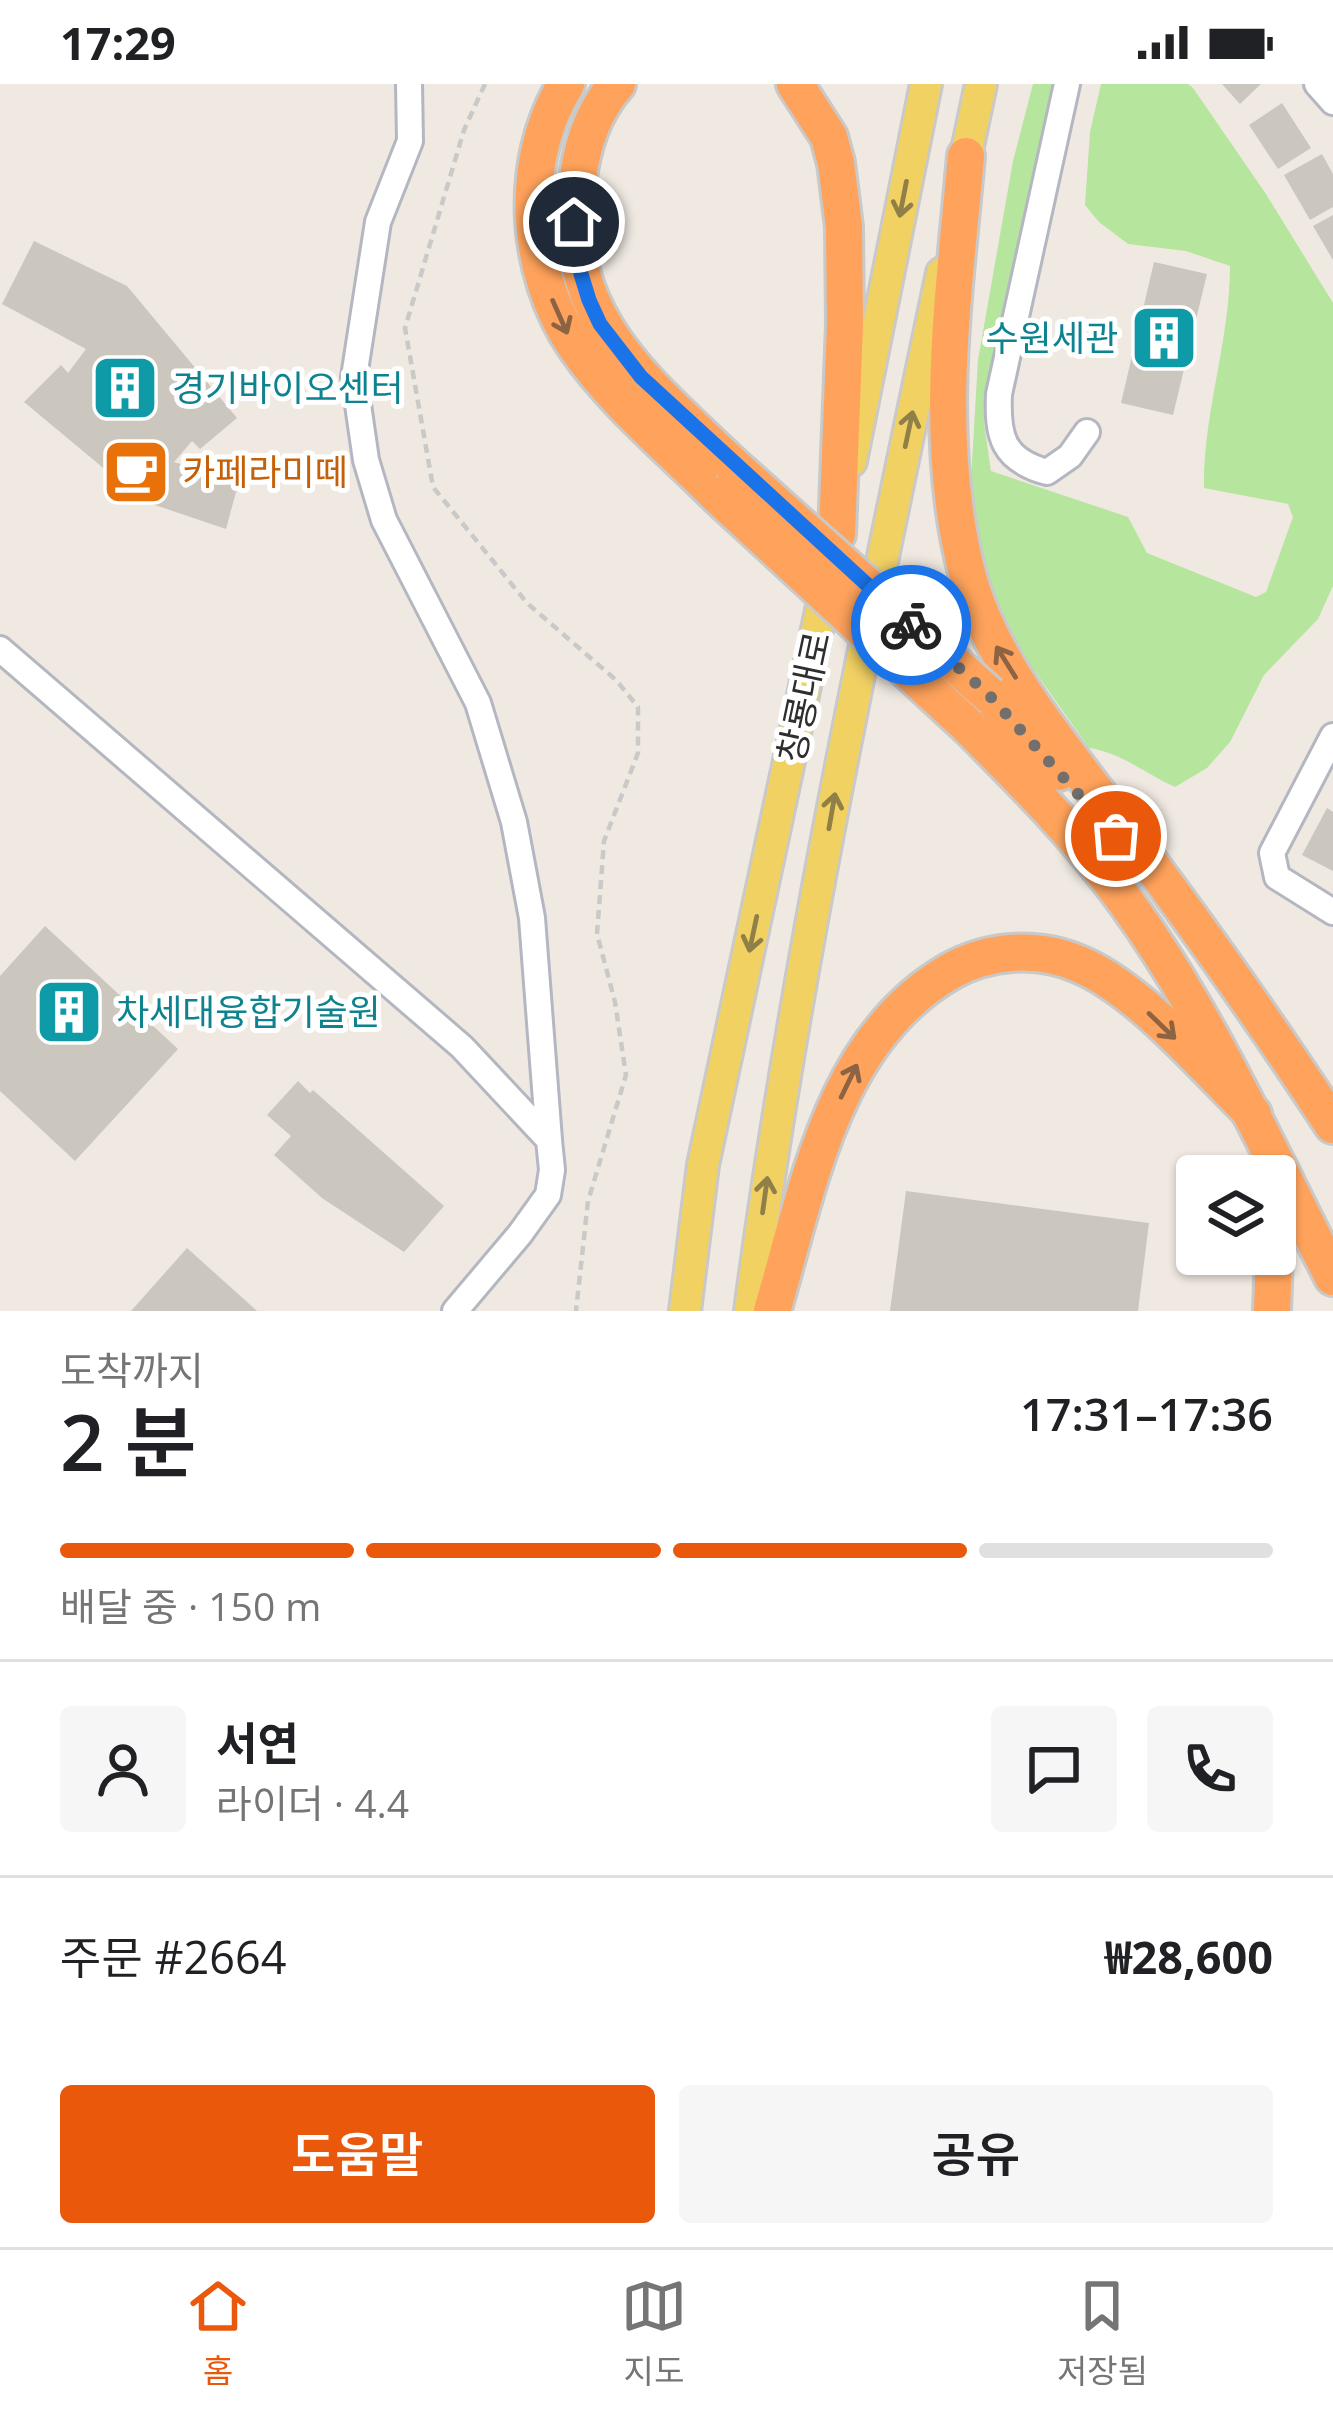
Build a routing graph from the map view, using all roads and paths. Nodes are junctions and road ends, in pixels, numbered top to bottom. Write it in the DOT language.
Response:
graph roads {
  1 [pos="409,84"];
  2 [pos="485,84"];
  3 [pos="566,84"];
  4 [pos="617,84"];
  5 [pos="795,84"];
  6 [pos="926,84"];
  7 [pos="980,84"];
  8 [pos="1067,84"];
  9 [pos="1316,84"];
  10 [pos="1333,102"];
  11 [pos="966,156"];
  12 [pos="1087,432"];
  13 [pos="723,479"];
  14 [pos="837,534"];
  15 [pos="0,649"];
  16 [pos="978,710"];
  17 [pos="1333,736"];
  18 [pos="1333,912"];
  19 [pos="1196,928"];
  20 [pos="1253,1114"];
  21 [pos="1333,1125"];
  22 [pos="549,1140"];
  23 [pos="1271,1155"];
  24 [pos="1296,1205"];
  25 [pos="1273,1275"];
  26 [pos="1333,1277"];
  27 [pos="455,1311"];
  28 [pos="576,1311"];
  29 [pos="685,1311"];
  30 [pos="750,1311"];
  31 [pos="772,1311"];
  32 [pos="1272,1311"];
  1 -- 22 [label="street"];
  2 -- 28 [label="path"];
  3 -- 13 [label="highway, one-way"];
  4 -- 13 [label="highway"];
  5 -- 14 [label="highway"];
  6 -- 14 [label="main road, 창룡대로, one-way"];
  7 -- 11 [label="main road, 창룡대로"];
  8 -- 12 [label="street"];
  9 -- 10 [label="street"];
  19 -- 11 [label="highway, one-way"];
  30 -- 11 [label="main road, 창룡대로, one-way"];
  13 -- 16 [label="highway, bridge"];
  14 -- 29 [label="main road, 창룡대로, one-way"];
  15 -- 22 [label="street"];
  16 -- 19 [label="highway"];
  16 -- 20 [label="highway"];
  17 -- 18 [label="street"];
  19 -- 21 [label="highway"];
  20 -- 23 [label="highway"];
  31 -- 20 [label="highway, one-way"];
  22 -- 27 [label="street"];
  24 -- 26 [label="highway"];
  25 -- 32 [label="highway"];
}
